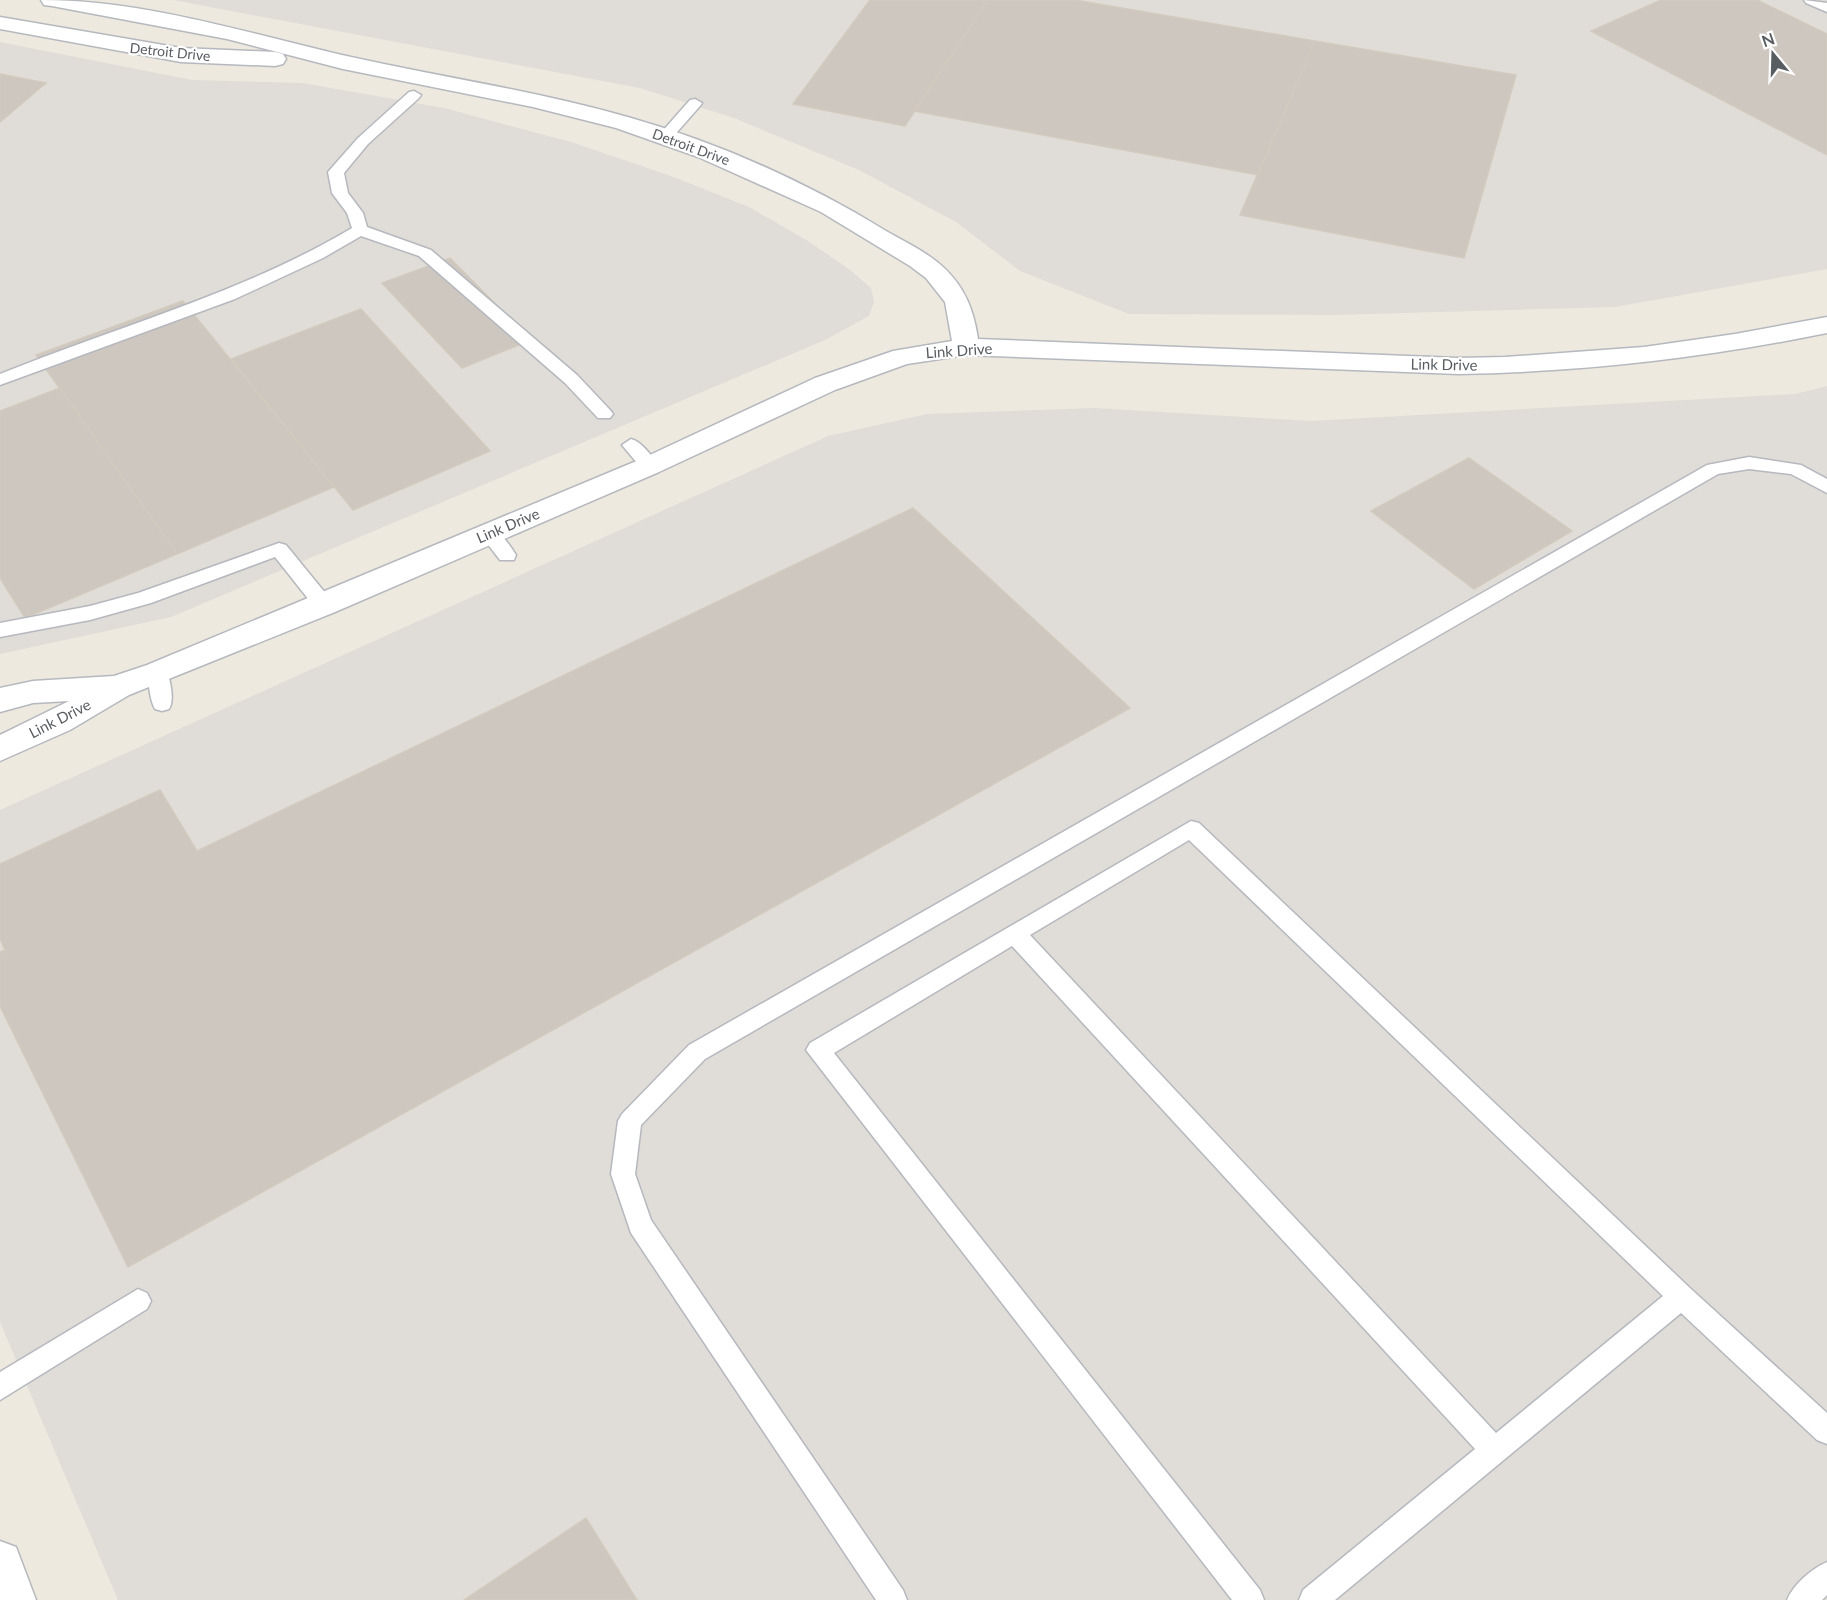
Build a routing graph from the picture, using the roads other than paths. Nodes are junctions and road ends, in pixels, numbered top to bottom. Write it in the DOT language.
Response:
graph roads {
  1 [pos="52,0"];
  2 [pos="1811,0"];
  3 [pos="1827,8"];
  4 [pos="0,23"];
  5 [pos="343,62"];
  6 [pos="414,95"];
  7 [pos="695,103"];
  8 [pos="665,136"];
  9 [pos="360,231"];
  10 [pos="1827,325"];
  11 [pos="966,347"];
  12 [pos="0,380"];
  13 [pos="604,414"];
  14 [pos="1827,488"];
  15 [pos="489,534"];
  16 [pos="507,555"];
  17 [pos="324,605"];
  18 [pos="0,630"];
  19 [pos="158,673"];
  20 [pos="118,687"];
  21 [pos="0,699"];
  22 [pos="162,704"];
  23 [pos="0,749"];
  24 [pos="1015,934"];
  25 [pos="1682,1297"];
  26 [pos="138,1302"];
  27 [pos="0,1387"];
  28 [pos="1827,1431"];
  29 [pos="1495,1451"];
  30 [pos="0,1563"];
  31 [pos="1827,1576"];
  32 [pos="14,1600"];
  33 [pos="893,1600"];
  34 [pos="1250,1600"];
  35 [pos="1313,1600"];
  36 [pos="1801,1600"];
  1 -- 5 [label="street, Detroit Drive"];
  2 -- 3 [label="lane"];
  4 -- 5 [label="street, Detroit Drive"];
  5 -- 8 [label="street, Detroit Drive"];
  6 -- 9 [label="lane"];
  7 -- 8 [label="lane"];
  8 -- 11 [label="street, Detroit Drive"];
  9 -- 12 [label="lane"];
  9 -- 13 [label="lane"];
  10 -- 11 [label="street, Link Drive"];
  11 -- 15 [label="street, Link Drive"];
  14 -- 33 [label="lane"];
  15 -- 16 [label="lane"];
  15 -- 17 [label="street, Link Drive"];
  17 -- 18 [label="lane"];
  17 -- 19 [label="street, Link Drive"];
  19 -- 20 [label="street, Link Drive"];
  19 -- 22 [label="lane"];
  20 -- 21 [label="street, Link Drive"];
  20 -- 23 [label="street, Link Drive"];
  24 -- 25 [label="lane"];
  24 -- 29 [label="lane"];
  24 -- 34 [label="lane"];
  25 -- 28 [label="lane"];
  25 -- 29 [label="lane"];
  26 -- 27 [label="lane"];
  29 -- 35 [label="lane"];
  30 -- 32 [label="street"];
  31 -- 36 [label="lane"];
}
